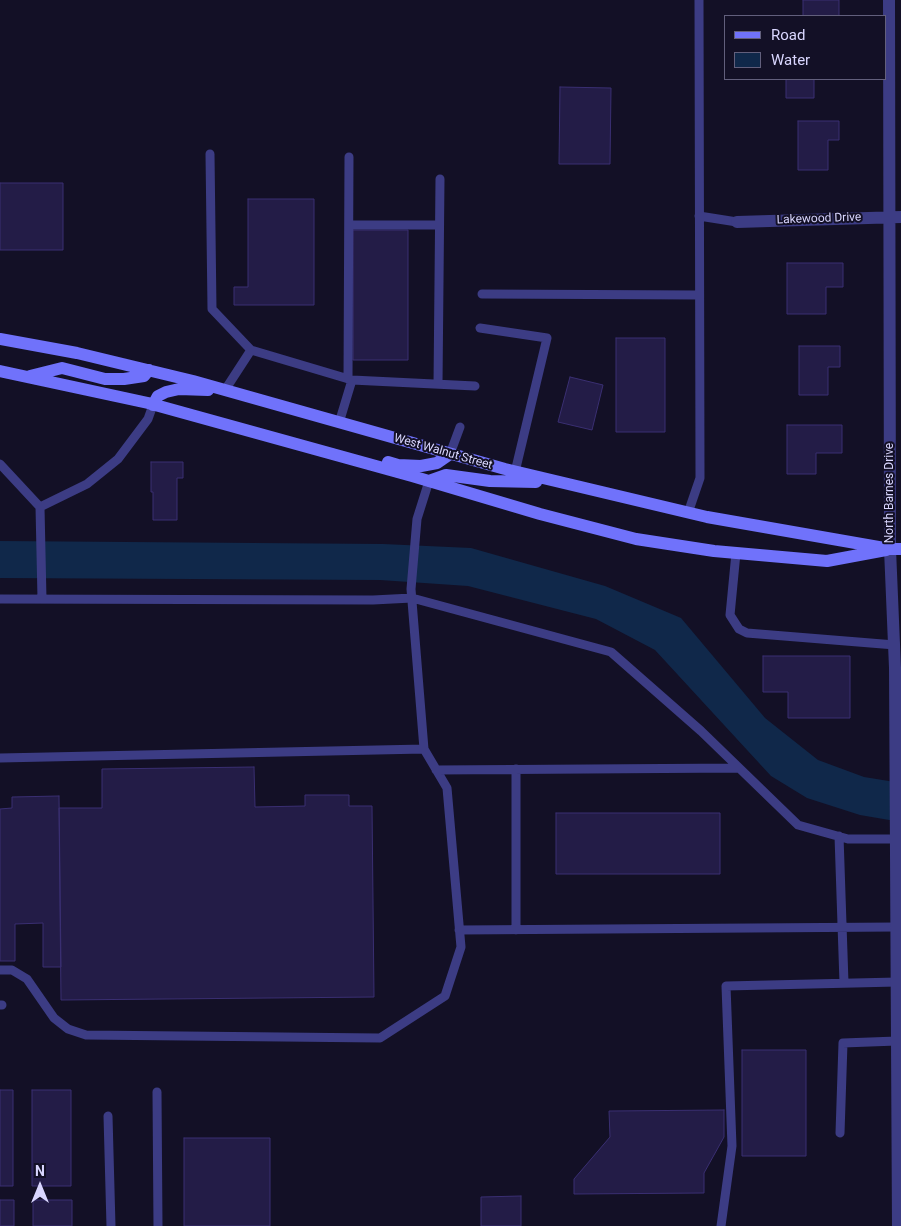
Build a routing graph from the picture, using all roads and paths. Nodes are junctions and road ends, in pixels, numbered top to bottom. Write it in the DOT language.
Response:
graph roads {
  1 [pos="699,0"];
  2 [pos="889,0"];
  3 [pos="210,154"];
  4 [pos="349,157"];
  5 [pos="440,179"];
  6 [pos="699,216"];
  7 [pos="895,217"];
  8 [pos="738,222"];
  9 [pos="349,225"];
  10 [pos="440,225"];
  11 [pos="482,294"];
  12 [pos="699,294"];
  13 [pos="480,328"];
  14 [pos="0,340"];
  15 [pos="251,350"];
  16 [pos="149,370"];
  17 [pos="0,371"];
  18 [pos="28,376"];
  19 [pos="350,379"];
  20 [pos="438,384"];
  21 [pos="476,386"];
  22 [pos="225,390"];
  23 [pos="153,405"];
  24 [pos="339,423"];
  25 [pos="460,428"];
  26 [pos="450,454"];
  27 [pos="334,455"];
  28 [pos="0,464"];
  29 [pos="515,472"];
  30 [pos="429,481"];
  31 [pos="563,483"];
  32 [pos="40,507"];
  33 [pos="688,512"];
  34 [pos="895,549"];
  35 [pos="736,553"];
  36 [pos="42,594"];
  37 [pos="412,594"];
  38 [pos="0,599"];
  39 [pos="895,645"];
  40 [pos="898,668"];
  41 [pos="424,749"];
  42 [pos="0,758"];
  43 [pos="739,768"];
  44 [pos="516,769"];
  45 [pos="436,770"];
  46 [pos="839,836"];
  47 [pos="896,836"];
  48 [pos="899,869"];
  49 [pos="841,927"];
  50 [pos="897,927"];
  51 [pos="460,930"];
  52 [pos="516,930"];
  53 [pos="899,956"];
  54 [pos="0,970"];
  55 [pos="897,982"];
  56 [pos="844,983"];
  57 [pos="897,1042"];
  58 [pos="157,1092"];
  59 [pos="108,1116"];
  60 [pos="840,1133"];
  61 [pos="111,1226"];
  62 [pos="158,1226"];
  63 [pos="721,1226"];
  64 [pos="898,1226"];
  1 -- 6 [label="lane"];
  2 -- 7 [label="street, North Barnes Drive"];
  3 -- 15 [label="lane"];
  4 -- 9 [label="lane"];
  5 -- 10 [label="lane"];
  6 -- 8 [label="lane"];
  6 -- 12 [label="lane"];
  7 -- 8 [label="street, Lakewood Drive"];
  7 -- 34 [label="street, North Barnes Drive"];
  9 -- 10 [label="lane"];
  9 -- 19 [label="lane"];
  10 -- 20 [label="lane"];
  11 -- 12 [label="lane"];
  12 -- 33 [label="lane"];
  13 -- 29 [label="lane"];
  14 -- 16 [label="main road, West Walnut Street"];
  15 -- 19 [label="lane"];
  15 -- 22 [label="lane"];
  16 -- 18 [label="main road"];
  16 -- 22 [label="main road, West Walnut Street"];
  17 -- 18 [label="main road"];
  18 -- 23 [label="main road"];
  19 -- 20 [label="lane"];
  19 -- 24 [label="lane"];
  20 -- 21 [label="lane"];
  22 -- 23 [label="main road"];
  22 -- 24 [label="main road, West Walnut Street"];
  23 -- 27 [label="main road"];
  23 -- 32 [label="lane"];
  24 -- 26 [label="main road, West Walnut Street"];
  25 -- 26 [label="lane"];
  26 -- 27 [label="main road"];
  26 -- 29 [label="main road, West Walnut Street"];
  27 -- 30 [label="main road"];
  28 -- 32 [label="lane"];
  29 -- 31 [label="main road, West Walnut Street"];
  30 -- 31 [label="main road"];
  30 -- 35 [label="main road"];
  30 -- 37 [label="lane"];
  31 -- 33 [label="main road, West Walnut Street"];
  32 -- 36 [label="lane"];
  33 -- 34 [label="main road, West Walnut Street"];
  34 -- 35 [label="main road"];
  34 -- 39 [label="street, North Barnes Drive"];
  35 -- 39 [label="lane"];
  36 -- 37 [label="lane"];
  36 -- 38 [label="lane"];
  37 -- 41 [label="lane"];
  37 -- 43 [label="lane"];
  39 -- 40 [label="street, North Barnes Drive"];
  40 -- 47 [label="street, North Barnes Drive"];
  41 -- 42 [label="lane"];
  41 -- 45 [label="lane"];
  43 -- 44 [label="lane"];
  43 -- 46 [label="lane"];
  44 -- 45 [label="lane"];
  44 -- 52 [label="lane"];
  45 -- 51 [label="lane"];
  46 -- 47 [label="lane"];
  46 -- 49 [label="lane"];
  47 -- 48 [label="street, North Barnes Drive"];
  48 -- 50 [label="street, North Barnes Drive"];
  49 -- 50 [label="lane"];
  49 -- 52 [label="lane"];
  49 -- 56 [label="lane"];
  50 -- 53 [label="street, North Barnes Drive"];
  51 -- 52 [label="lane"];
  51 -- 54 [label="lane"];
  53 -- 55 [label="street, North Barnes Drive"];
  55 -- 56 [label="lane"];
  55 -- 57 [label="street, North Barnes Drive"];
  56 -- 63 [label="lane"];
  57 -- 60 [label="lane"];
  57 -- 64 [label="street, North Barnes Drive"];
  58 -- 62 [label="lane"];
  59 -- 61 [label="lane"];
}
